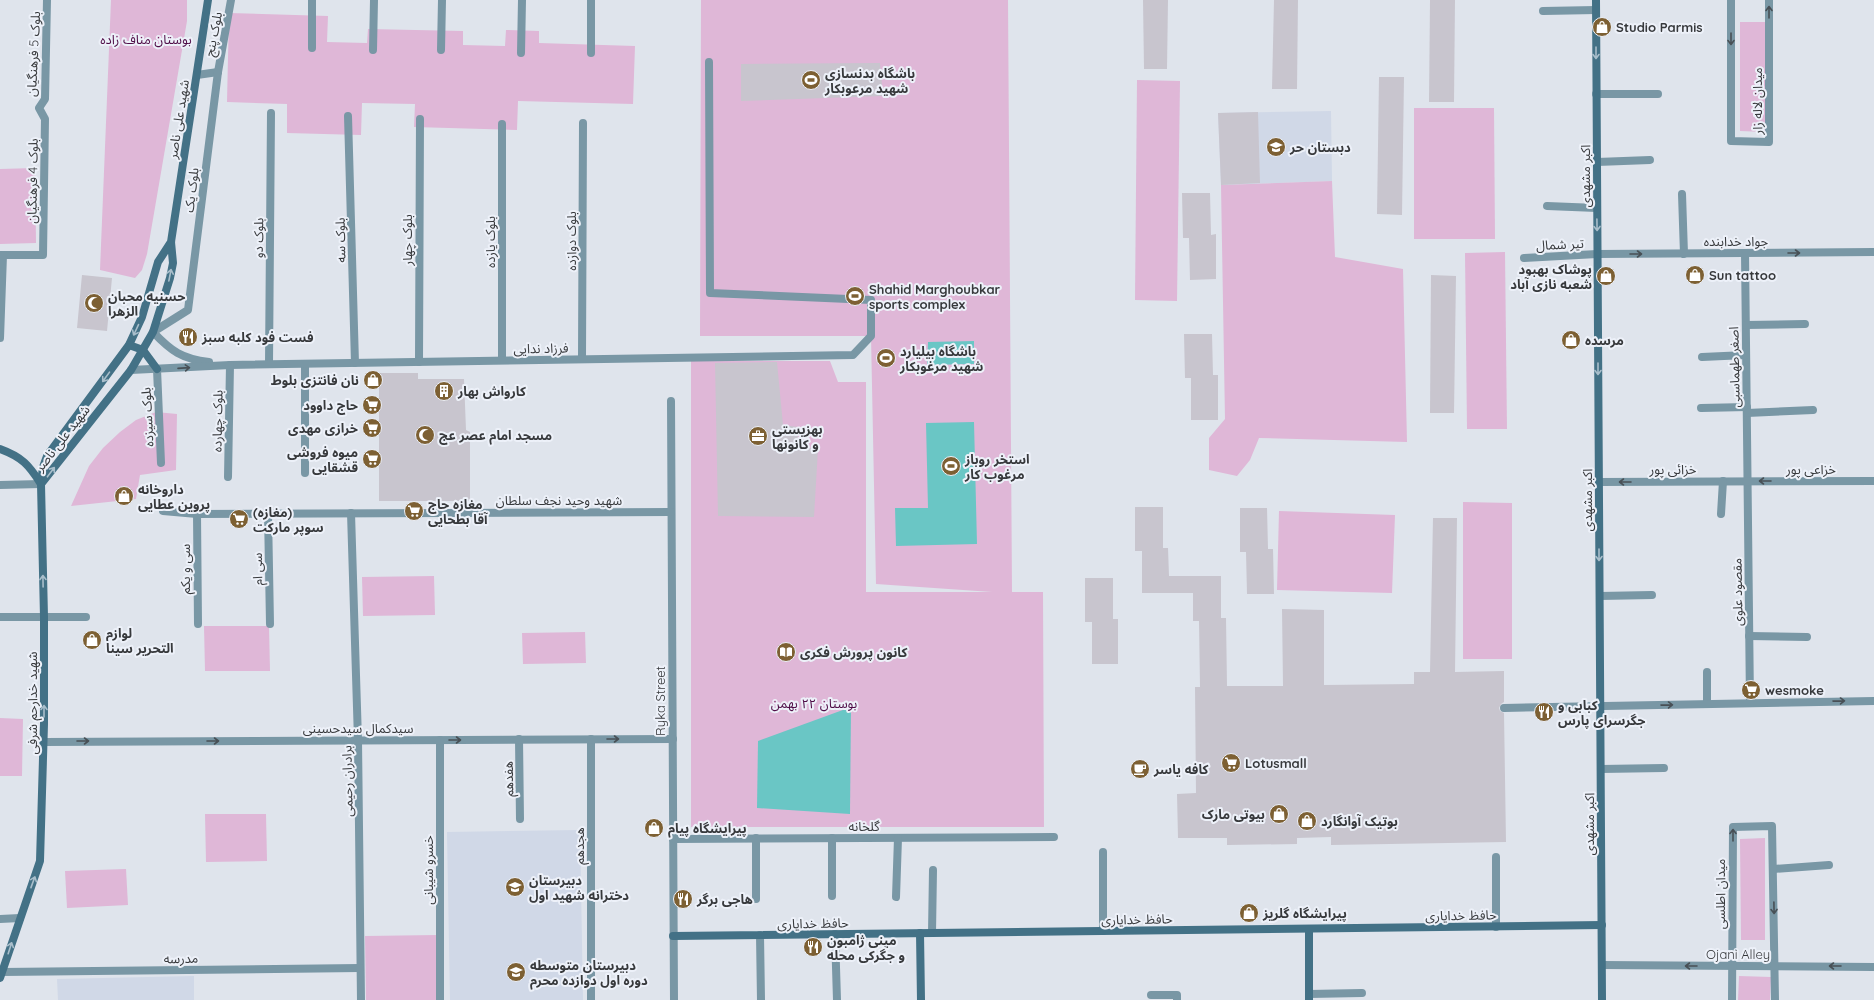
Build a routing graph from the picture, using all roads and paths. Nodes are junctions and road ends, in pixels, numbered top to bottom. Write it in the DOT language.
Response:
graph roads {
  1 [pos="47,0"];
  2 [pos="208,0"];
  3 [pos="231,0"];
  4 [pos="312,0"];
  5 [pos="374,0"];
  6 [pos="442,0"];
  7 [pos="522,0"];
  8 [pos="591,0"];
  9 [pos="1596,0"];
  10 [pos="1731,0"];
  11 [pos="1770,0"];
  12 [pos="1596,10"];
  13 [pos="1543,12"];
  14 [pos="312,48"];
  15 [pos="372,50"];
  16 [pos="441,50"];
  17 [pos="521,53"];
  18 [pos="591,53"];
  19 [pos="709,62"];
  20 [pos="218,72"];
  21 [pos="197,75"];
  22 [pos="1596,94"];
  23 [pos="1658,94"];
  24 [pos="39,108"];
  25 [pos="272,113"];
  26 [pos="348,116"];
  27 [pos="420,119"];
  28 [pos="584,123"];
  29 [pos="502,124"];
  30 [pos="1650,160"];
  31 [pos="1597,162"];
  32 [pos="1682,194"];
  33 [pos="1547,206"];
  34 [pos="1597,208"];
  35 [pos="170,242"];
  36 [pos="1874,252"];
  37 [pos="1745,253"];
  38 [pos="1598,254"];
  39 [pos="1684,254"];
  40 [pos="2,255"];
  41 [pos="1524,258"];
  42 [pos="1805,324"];
  43 [pos="1746,325"];
  44 [pos="153,332"];
  45 [pos="0,338"];
  46 [pos="129,346"];
  47 [pos="143,350"];
  48 [pos="1746,355"];
  49 [pos="1702,358"];
  50 [pos="582,359"];
  51 [pos="502,360"];
  52 [pos="419,362"];
  53 [pos="355,363"];
  54 [pos="269,364"];
  55 [pos="305,364"];
  56 [pos="230,365"];
  57 [pos="156,369"];
  58 [pos="131,370"];
  59 [pos="671,401"];
  60 [pos="1701,408"];
  61 [pos="1747,410"];
  62 [pos="1813,410"];
  63 [pos="0,449"];
  64 [pos="161,463"];
  65 [pos="305,473"];
  66 [pos="228,477"];
  67 [pos="1723,481"];
  68 [pos="1748,481"];
  69 [pos="1874,481"];
  70 [pos="1599,482"];
  71 [pos="41,484"];
  72 [pos="0,485"];
  73 [pos="163,511"];
  74 [pos="672,512"];
  75 [pos="351,513"];
  76 [pos="197,514"];
  77 [pos="268,514"];
  78 [pos="1721,514"];
  79 [pos="1652,595"];
  80 [pos="1600,596"];
  81 [pos="0,617"];
  82 [pos="44,617"];
  83 [pos="86,617"];
  84 [pos="198,624"];
  85 [pos="270,624"];
  86 [pos="1749,636"];
  87 [pos="1807,637"];
  88 [pos="1707,672"];
  89 [pos="1874,701"];
  90 [pos="1750,703"];
  91 [pos="1707,704"];
  92 [pos="1600,706"];
  93 [pos="1504,708"];
  94 [pos="519,739"];
  95 [pos="590,739"];
  96 [pos="672,739"];
  97 [pos="358,740"];
  98 [pos="440,740"];
  99 [pos="44,742"];
  100 [pos="1664,768"];
  101 [pos="1601,769"];
  102 [pos="520,819"];
  103 [pos="1054,837"];
  104 [pos="756,838"];
  105 [pos="832,838"];
  106 [pos="898,838"];
  107 [pos="673,839"];
  108 [pos="1103,852"];
  109 [pos="1496,857"];
  110 [pos="1829,865"];
  111 [pos="1773,869"];
  112 [pos="933,870"];
  113 [pos="832,896"];
  114 [pos="896,896"];
  115 [pos="756,899"];
  116 [pos="20,918"];
  117 [pos="0,919"];
  118 [pos="1602,925"];
  119 [pos="1496,926"];
  120 [pos="1309,929"];
  121 [pos="1103,931"];
  122 [pos="920,933"];
  123 [pos="932,933"];
  124 [pos="835,934"];
  125 [pos="760,935"];
  126 [pos="673,936"];
  127 [pos="1602,966"];
  128 [pos="1732,966"];
  129 [pos="1775,966"];
  130 [pos="1874,967"];
  131 [pos="360,968"];
  132 [pos="1,975"];
  133 [pos="1362,993"];
  134 [pos="1151,995"];
  135 [pos="1309,997"];
  136 [pos="1177,998"];
  137 [pos="361,1000"];
  138 [pos="440,1000"];
  139 [pos="591,1000"];
  140 [pos="674,1000"];
  141 [pos="761,1000"];
  142 [pos="836,1000"];
  143 [pos="921,1000"];
  144 [pos="1602,1000"];
  145 [pos="1732,1000"];
  146 [pos="1775,1000"];
  1 -- 24 [label="street, بلوک 5 فرهنگیان"];
  2 -- 21 [label="street, شهید علی ناصر"];
  3 -- 20 [label="street, بلوک پنج"];
  4 -- 14 [label="street"];
  5 -- 15 [label="street"];
  6 -- 16 [label="street"];
  7 -- 17 [label="street"];
  8 -- 18 [label="street"];
  9 -- 12 [label="street, اکبر مشهدی"];
  10 -- 11 [label="street, میدان لاله زار, one-way"];
  12 -- 13 [label="street"];
  12 -- 22 [label="street, اکبر مشهدی, one-way"];
  19 -- 50 [label="street, فرزاد ندایی"];
  20 -- 21 [label="street"];
  20 -- 44 [label="street, بلوک یک"];
  21 -- 35 [label="street, شهید علی ناصر"];
  22 -- 23 [label="street"];
  22 -- 31 [label="street, اکبر مشهدی"];
  24 -- 40 [label="street, بلوک 4 فرهنگیان"];
  25 -- 54 [label="street, بلوک دو"];
  26 -- 53 [label="street, بلوک سه"];
  27 -- 52 [label="street, بلوک چهار"];
  28 -- 50 [label="street, بلوک دوازده"];
  29 -- 51 [label="street, بلوک یازده"];
  30 -- 31 [label="street"];
  31 -- 34 [label="street, اکبر مشهدی"];
  32 -- 39 [label="street"];
  33 -- 34 [label="street"];
  34 -- 38 [label="street, اکبر مشهدی, one-way"];
  44 -- 35 [label="street, شهید علی ناصر, one-way"];
  35 -- 46 [label="street, شهید علی ناصر, one-way"];
  37 -- 36 [label="street, جواد خدابنده, one-way"];
  37 -- 39 [label="street, جواد خدابنده"];
  37 -- 43 [label="street, اصغر طهماسبی"];
  38 -- 39 [label="street, جواد خدابنده, one-way"];
  38 -- 41 [label="street, تیر شمال"];
  38 -- 70 [label="street, اکبر مشهدی, one-way"];
  40 -- 45 [label="street"];
  42 -- 43 [label="street"];
  43 -- 48 [label="street, اصغر طهماسبی"];
  44 -- 47 [label="street, شهید علی ناصر"];
  44 -- 56 [label="street"];
  46 -- 47 [label="street"];
  46 -- 71 [label="street, شهید علی ناصر, one-way"];
  47 -- 57 [label="street"];
  47 -- 58 [label="street, شهید علی ناصر"];
  48 -- 49 [label="street"];
  48 -- 61 [label="street, اصغر طهماسبی"];
  50 -- 51 [label="street, فرزاد ندایی"];
  51 -- 52 [label="street, فرزاد ندایی"];
  52 -- 53 [label="street, فرزاد ندایی"];
  53 -- 55 [label="street, فرزاد ندایی"];
  54 -- 55 [label="street, فرزاد ندایی"];
  54 -- 56 [label="street, فرزاد ندایی"];
  55 -- 65 [label="street"];
  57 -- 56 [label="street, one-way"];
  56 -- 66 [label="street, بلوک چهارده"];
  57 -- 58 [label="street"];
  57 -- 64 [label="street, بلوک سیزده"];
  71 -- 58 [label="street, شهید علی ناصر, one-way"];
  59 -- 74 [label="street, Ryka Street"];
  60 -- 61 [label="street"];
  61 -- 62 [label="street"];
  61 -- 68 [label="street, اصغر طهماسبی"];
  63 -- 71 [label="street"];
  67 -- 68 [label="street, خزائی پور"];
  67 -- 70 [label="street, خزائی پور, one-way"];
  67 -- 78 [label="street"];
  69 -- 68 [label="street, خزاعی پور, one-way"];
  68 -- 86 [label="street, مقصود علوی"];
  70 -- 80 [label="street, اکبر مشهدی, one-way"];
  71 -- 72 [label="street"];
  82 -- 71 [label="street, شهید خدارحم شرفی, one-way"];
  73 -- 76 [label="street, شهید وحید نجف سلطان"];
  74 -- 75 [label="street, شهید وحید نجف سلطان"];
  74 -- 96 [label="street, Ryka Street"];
  75 -- 77 [label="street, شهید وحید نجف سلطان"];
  75 -- 97 [label="street, برادران رحیمی"];
  76 -- 77 [label="street, شهید وحید نجف سلطان"];
  76 -- 84 [label="street, سی و یکم"];
  77 -- 85 [label="street, سی ام"];
  79 -- 80 [label="street"];
  80 -- 92 [label="street, اکبر مشهدی"];
  81 -- 82 [label="street"];
  82 -- 83 [label="street"];
  99 -- 82 [label="street, شهید خدارحم شرفی, one-way"];
  86 -- 87 [label="street"];
  86 -- 90 [label="street, مقصود علوی"];
  88 -- 91 [label="street"];
  90 -- 89 [label="street, one-way"];
  90 -- 91 [label="street"];
  92 -- 91 [label="street, one-way"];
  92 -- 93 [label="street"];
  92 -- 101 [label="street, اکبر مشهدی"];
  94 -- 95 [label="street, سیدکمال سیدحسینی"];
  98 -- 94 [label="street, سیدکمال سیدحسینی, one-way"];
  94 -- 102 [label="street, هفدهم"];
  95 -- 96 [label="street, سیدکمال سیدحسینی, one-way"];
  95 -- 139 [label="street, هجدهم"];
  96 -- 107 [label="street, Ryka Street"];
  97 -- 98 [label="street, سیدکمال سیدحسینی"];
  99 -- 97 [label="street, سیدکمال سیدحسینی, one-way"];
  97 -- 131 [label="street, برادران رحیمی"];
  98 -- 138 [label="street, خسرو شیبانی"];
  116 -- 99 [label="street, شهید خدارحم شرفی, one-way"];
  100 -- 101 [label="street"];
  101 -- 118 [label="street, اکبر مشهدی"];
  103 -- 106 [label="street, گلخانه"];
  104 -- 105 [label="street, گلخانه"];
  104 -- 107 [label="street, گلخانه"];
  104 -- 115 [label="street"];
  105 -- 106 [label="street, گلخانه"];
  105 -- 113 [label="street"];
  106 -- 114 [label="street"];
  107 -- 126 [label="street, Ryka Street"];
  108 -- 121 [label="street"];
  109 -- 119 [label="street"];
  110 -- 111 [label="street"];
  128 -- 111 [label="street, میدان اطلسی, one-way"];
  111 -- 129 [label="street, one-way"];
  112 -- 123 [label="street"];
  116 -- 117 [label="street"];
  132 -- 116 [label="street, شهید خدارحم شرفی, one-way"];
  118 -- 119 [label="street, حافظ خدایاری"];
  118 -- 127 [label="street, اکبر مشهدی"];
  119 -- 120 [label="street, حافظ خدایاری"];
  120 -- 121 [label="street, حافظ خدایاری"];
  120 -- 135 [label="street"];
  121 -- 123 [label="street, حافظ خدایاری"];
  122 -- 123 [label="street, حافظ خدایاری"];
  122 -- 124 [label="street, حافظ خدایاری"];
  122 -- 143 [label="street"];
  124 -- 125 [label="street, حافظ خدایاری"];
  124 -- 142 [label="street"];
  125 -- 126 [label="street, حافظ خدایاری"];
  125 -- 141 [label="street"];
  126 -- 140 [label="street, Ryka Street"];
  128 -- 127 [label="street, Ojani Alley, one-way"];
  127 -- 144 [label="street, اکبر مشهدی"];
  128 -- 129 [label="street, Ojani Alley"];
  128 -- 145 [label="street, میدان اطلسی"];
  130 -- 129 [label="street, Ojani Alley, one-way"];
  129 -- 146 [label="street"];
  131 -- 132 [label="street, مدرسه"];
  131 -- 137 [label="street, برادران رحیمی"];
  133 -- 135 [label="street"];
  134 -- 136 [label="street"];
}
